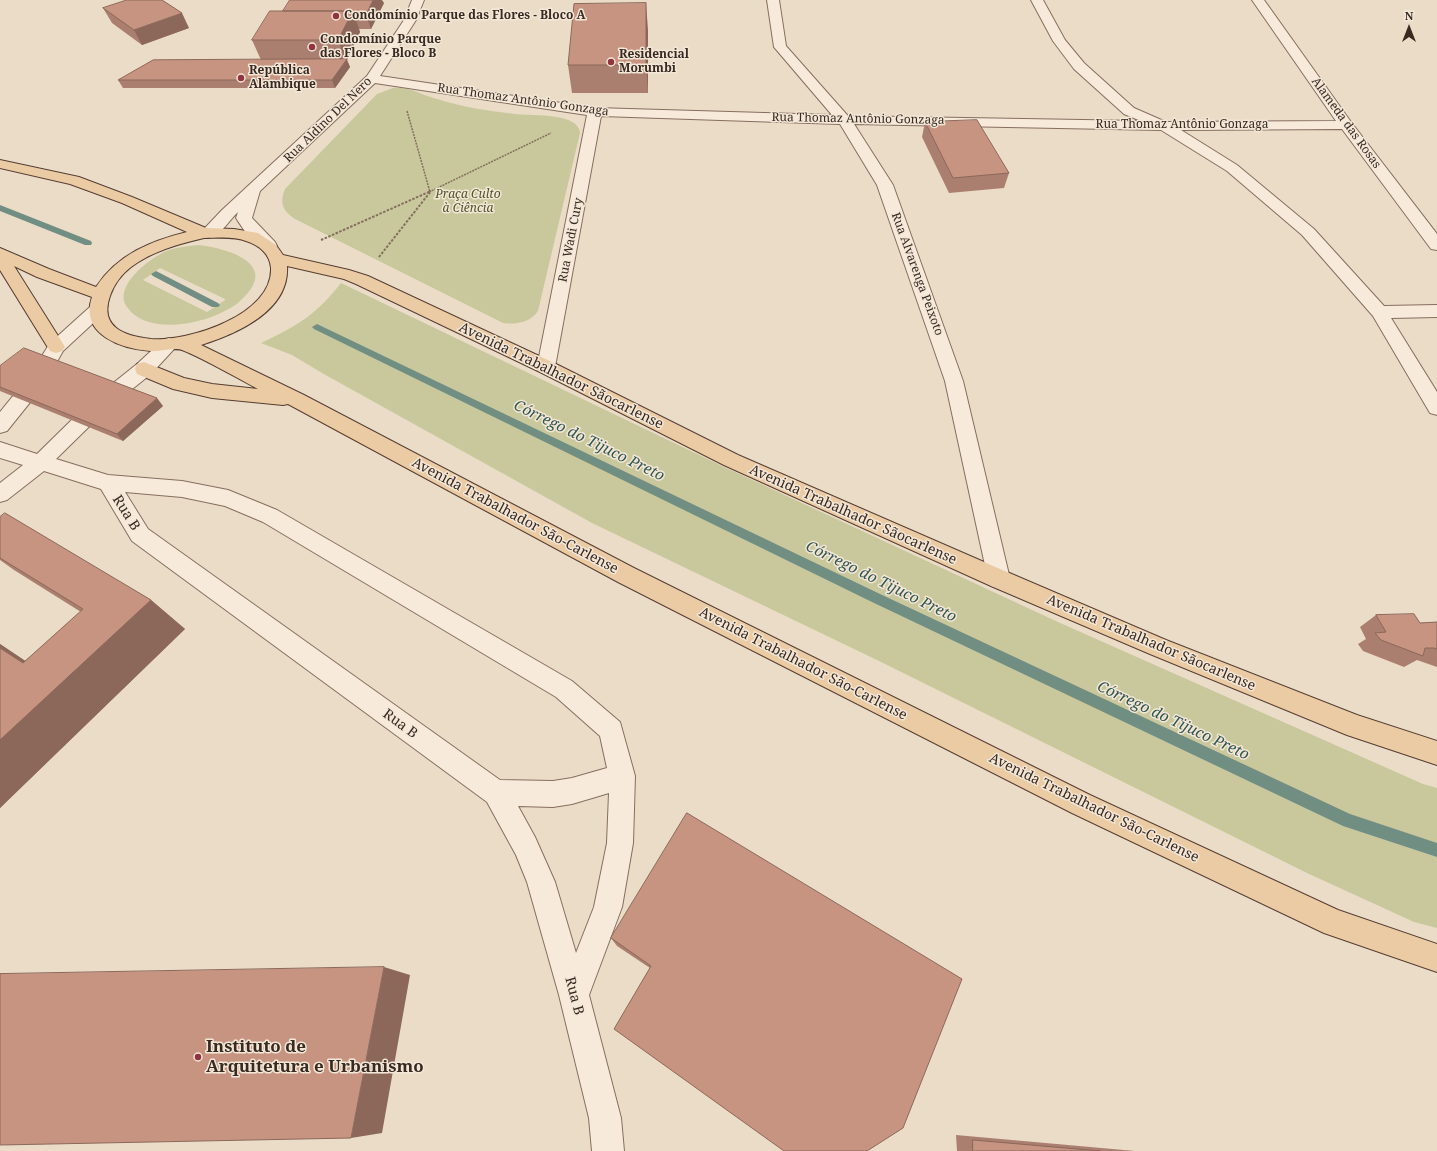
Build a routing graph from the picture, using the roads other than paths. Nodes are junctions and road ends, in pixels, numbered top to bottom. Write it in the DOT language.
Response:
graph roads {
  1 [pos="418,0"];
  2 [pos="773,0"];
  3 [pos="1037,0"];
  4 [pos="1258,0"];
  5 [pos="372,79"];
  6 [pos="595,112"];
  7 [pos="844,120"];
  8 [pos="1164,126"];
  9 [pos="1346,126"];
  10 [pos="0,164"];
  11 [pos="253,192"];
  12 [pos="207,233"];
  13 [pos="1437,245"];
  14 [pos="274,253"];
  15 [pos="0,254"];
  16 [pos="0,257"];
  17 [pos="99,302"];
  18 [pos="1379,312"];
  19 [pos="1437,312"];
  20 [pos="176,344"];
  21 [pos="56,347"];
  22 [pos="546,367"];
  23 [pos="144,369"];
  24 [pos="297,400"];
  25 [pos="1437,408"];
  26 [pos="0,426"];
  27 [pos="0,450"];
  28 [pos="41,462"];
  29 [pos="108,483"];
  30 [pos="0,494"];
  31 [pos="999,579"];
  32 [pos="1437,753"];
  33 [pos="622,776"];
  34 [pos="496,793"];
  35 [pos="1437,958"];
  36 [pos="574,995"];
  37 [pos="608,1151"];
  1 -- 5 [label="street, Rua Aldino Del Nero"];
  2 -- 7 [label="street, Rua Alvarenga Peixoto"];
  3 -- 8 [label="street"];
  4 -- 9 [label="street, Alameda das Rosas"];
  5 -- 6 [label="street, Rua Thomaz Antônio Gonzaga"];
  5 -- 11 [label="street, Rua Aldino Del Nero"];
  6 -- 7 [label="street, Rua Thomaz Antônio Gonzaga"];
  6 -- 22 [label="street, Rua Wadi Cury"];
  7 -- 8 [label="street, Rua Thomaz Antônio Gonzaga"];
  7 -- 31 [label="street, Rua Alvarenga Peixoto"];
  8 -- 9 [label="street, Rua Thomaz Antônio Gonzaga"];
  8 -- 18 [label="street"];
  9 -- 13 [label="street, Alameda das Rosas"];
  10 -- 12 [label="main road"];
  11 -- 12 [label="street, Rua Aldino Del Nero"];
  11 -- 14 [label="street"];
  12 -- 14 [label="main road, Avenida Trabalhador Sãocarlense"];
  12 -- 17 [label="main road"];
  14 -- 20 [label="main road"];
  14 -- 22 [label="main road, Avenida Trabalhador Sãocarlense"];
  15 -- 17 [label="main road"];
  16 -- 21 [label="main road"];
  17 -- 20 [label="main road"];
  17 -- 21 [label="street"];
  18 -- 19 [label="street"];
  18 -- 25 [label="street"];
  20 -- 23 [label="street"];
  20 -- 24 [label="main road, Avenida Trabalhador São-Carlense"];
  21 -- 26 [label="street"];
  22 -- 31 [label="main road, Avenida Trabalhador Sãocarlense"];
  23 -- 24 [label="main road"];
  23 -- 28 [label="street"];
  24 -- 35 [label="main road, Avenida Trabalhador São-Carlense"];
  27 -- 28 [label="street, Rua B"];
  28 -- 29 [label="street, Rua B"];
  28 -- 30 [label="street"];
  29 -- 33 [label="street"];
  29 -- 34 [label="street, Rua B"];
  31 -- 32 [label="main road, Avenida Trabalhador Sãocarlense"];
  33 -- 34 [label="street"];
  33 -- 36 [label="street"];
  34 -- 36 [label="street, Rua B"];
  36 -- 37 [label="street, Rua B"];
}
